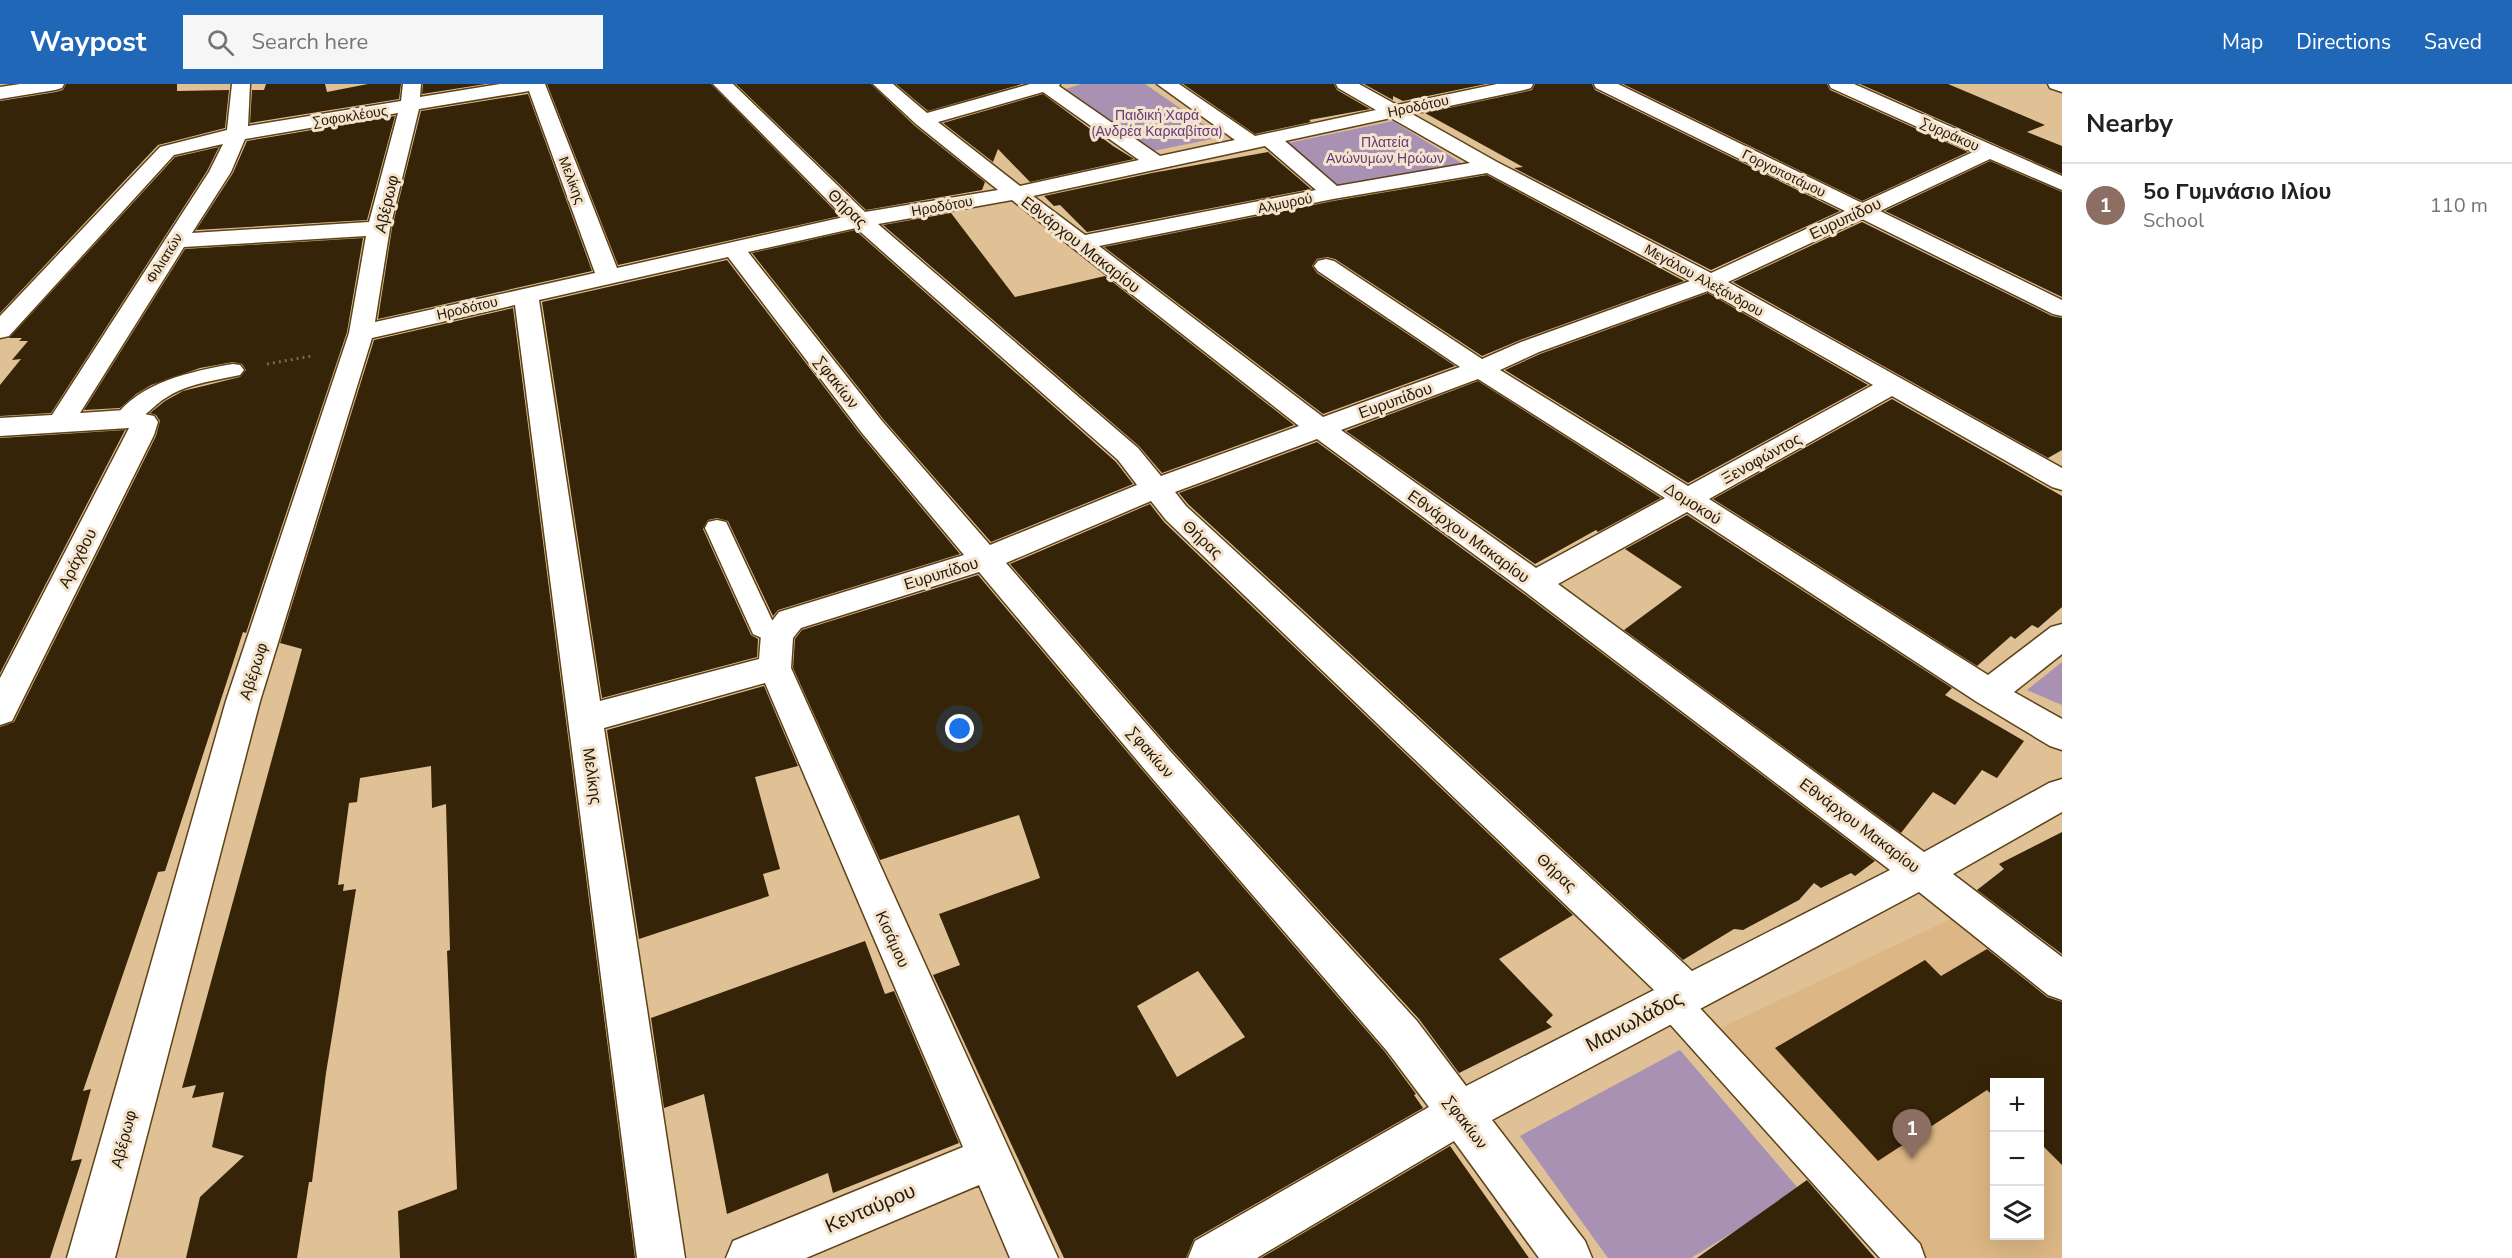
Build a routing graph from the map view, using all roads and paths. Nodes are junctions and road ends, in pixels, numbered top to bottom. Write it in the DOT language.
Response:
graph roads {
  1 [pos="55,84"];
  2 [pos="241,84"];
  3 [pos="535,84"];
  4 [pos="722,84"];
  5 [pos="882,84"];
  6 [pos="1047,84"];
  7 [pos="1166,84"];
  8 [pos="1345,84"];
  9 [pos="1524,84"];
  10 [pos="1603,84"];
  11 [pos="1838,84"];
  12 [pos="2057,84"];
  13 [pos="2062,86"];
  14 [pos="0,93"];
  15 [pos="411,95"];
  16 [pos="1392,111"];
  17 [pos="923,120"];
  18 [pos="237,134"];
  19 [pos="1262,141"];
  20 [pos="1989,152"];
  21 [pos="1156,163"];
  22 [pos="1490,166"];
  23 [pos="2062,184"];
  24 [pos="1016,193"];
  25 [pos="1333,193"];
  26 [pos="1860,211"];
  27 [pos="860,220"];
  28 [pos="379,228"];
  29 [pos="175,241"];
  30 [pos="1081,243"];
  31 [pos="732,248"];
  32 [pos="1326,266"];
  33 [pos="608,276"];
  34 [pos="1710,282"];
  35 [pos="526,294"];
  36 [pos="2062,309"];
  37 [pos="0,331"];
  38 [pos="358,343"];
  39 [pos="1480,369"];
  40 [pos="233,370"];
  41 [pos="1892,385"];
  42 [pos="125,419"];
  43 [pos="61,422"];
  44 [pos="0,427"];
  45 [pos="1320,428"];
  46 [pos="2062,480"];
  47 [pos="1156,488"];
  48 [pos="1688,499"];
  49 [pos="717,528"];
  50 [pos="986,559"];
  51 [pos="1535,583"];
  52 [pos="2062,636"];
  53 [pos="781,641"];
  54 [pos="1989,693"];
  55 [pos="0,711"];
  56 [pos="585,719"];
  57 [pos="2062,736"];
  58 [pos="2062,794"];
  59 [pos="1922,872"];
  60 [pos="2062,981"];
  61 [pos="1679,997"];
  62 [pos="1460,1113"];
  63 [pos="989,1159"];
  64 [pos="91,1258"];
  65 [pos="661,1258"];
  66 [pos="750,1258"];
  67 [pos="1034,1258"];
  68 [pos="1212,1258"];
  69 [pos="1568,1258"];
  70 [pos="1906,1258"];
  1 -- 14 [label="street"];
  2 -- 18 [label="street, Φιλιατών"];
  3 -- 15 [label="street, Σοφοκλέους"];
  3 -- 33 [label="street, Μελίκης"];
  4 -- 27 [label="street, Θήρας"];
  5 -- 17 [label="street, Εθνάρχου Μακαρίου"];
  6 -- 17 [label="street"];
  6 -- 21 [label="street"];
  7 -- 19 [label="street"];
  8 -- 16 [label="street, Μεγάλου Αλεξάνδρου"];
  9 -- 16 [label="street, Ηροδότου"];
  10 -- 26 [label="street, Γοργοποτάμου"];
  11 -- 20 [label="street, Συρράκου"];
  12 -- 13 [label="street"];
  15 -- 18 [label="street, Σοφοκλέους"];
  15 -- 28 [label="street, Αβέρωφ"];
  16 -- 19 [label="street, Ηροδότου"];
  16 -- 22 [label="street, Μεγάλου Αλεξάνδρου"];
  17 -- 24 [label="street, Εθνάρχου Μακαρίου"];
  18 -- 29 [label="street, Φιλιατών"];
  18 -- 37 [label="street, Σοφοκλέους"];
  19 -- 21 [label="street, Ηροδότου"];
  19 -- 25 [label="street"];
  20 -- 23 [label="street, Συρράκου"];
  20 -- 26 [label="street, Ευρυπίδου"];
  21 -- 24 [label="street, Ηροδότου"];
  22 -- 25 [label="street, Αλμυρού"];
  22 -- 34 [label="street, Μεγάλου Αλεξάνδρου"];
  24 -- 27 [label="street, Ηροδότου"];
  24 -- 30 [label="street, Εθνάρχου Μακαρίου"];
  25 -- 30 [label="street, Αλμυρού"];
  26 -- 34 [label="street, Ευρυπίδου"];
  26 -- 36 [label="street, Γοργοποτάμου"];
  27 -- 31 [label="street, Ηροδότου"];
  27 -- 47 [label="street, Θήρας"];
  28 -- 29 [label="street"];
  28 -- 38 [label="street, Αβέρωφ"];
  29 -- 43 [label="street, Φιλιατών"];
  30 -- 45 [label="street, Εθνάρχου Μακαρίου"];
  31 -- 33 [label="street, Ηροδότου"];
  31 -- 50 [label="street, Σφακίων"];
  32 -- 39 [label="street, Δομοκού"];
  33 -- 35 [label="street, Ηροδότου"];
  34 -- 39 [label="street, Ευρυπίδου"];
  34 -- 41 [label="street, Μεγάλου Αλεξάνδρου"];
  35 -- 38 [label="street, Ηροδότου"];
  35 -- 56 [label="street, Μελίκης"];
  38 -- 40 [label="path"];
  38 -- 64 [label="street, Αβέρωφ"];
  39 -- 45 [label="street, Ευρυπίδου"];
  39 -- 48 [label="street, Δομοκού"];
  40 -- 42 [label="lane"];
  41 -- 46 [label="street, Μεγάλου Αλεξάνδρου"];
  41 -- 48 [label="street, Ξενοφώντος"];
  42 -- 43 [label="street"];
  42 -- 55 [label="street, Αράχθου"];
  43 -- 44 [label="street"];
  45 -- 47 [label="street, Ευρυπίδου"];
  45 -- 51 [label="street, Εθνάρχου Μακαρίου"];
  47 -- 50 [label="street, Ευρυπίδου"];
  47 -- 61 [label="street, Θήρας"];
  48 -- 51 [label="street, Ξενοφώντος"];
  48 -- 54 [label="street, Δομοκού"];
  49 -- 53 [label="lane"];
  50 -- 53 [label="street, Ευρυπίδου"];
  50 -- 62 [label="street, Σφακίων"];
  51 -- 59 [label="street, Εθνάρχου Μακαρίου"];
  52 -- 54 [label="street"];
  53 -- 56 [label="street, Ευρυπίδου"];
  53 -- 63 [label="street, Κισάμου"];
  54 -- 57 [label="street, Δομοκού"];
  56 -- 65 [label="street, Μελίκης"];
  58 -- 59 [label="street, Μανωλάδος"];
  59 -- 60 [label="street, Εθνάρχου Μακαρίου"];
  59 -- 61 [label="street, Μανωλάδος"];
  61 -- 62 [label="street, Μανωλάδος"];
  61 -- 70 [label="lane"];
  62 -- 68 [label="street, Μανωλάδος"];
  62 -- 69 [label="street, Σφακίων"];
  63 -- 66 [label="street, Κενταύρου"];
  63 -- 67 [label="street, Κισάμου"];
}
